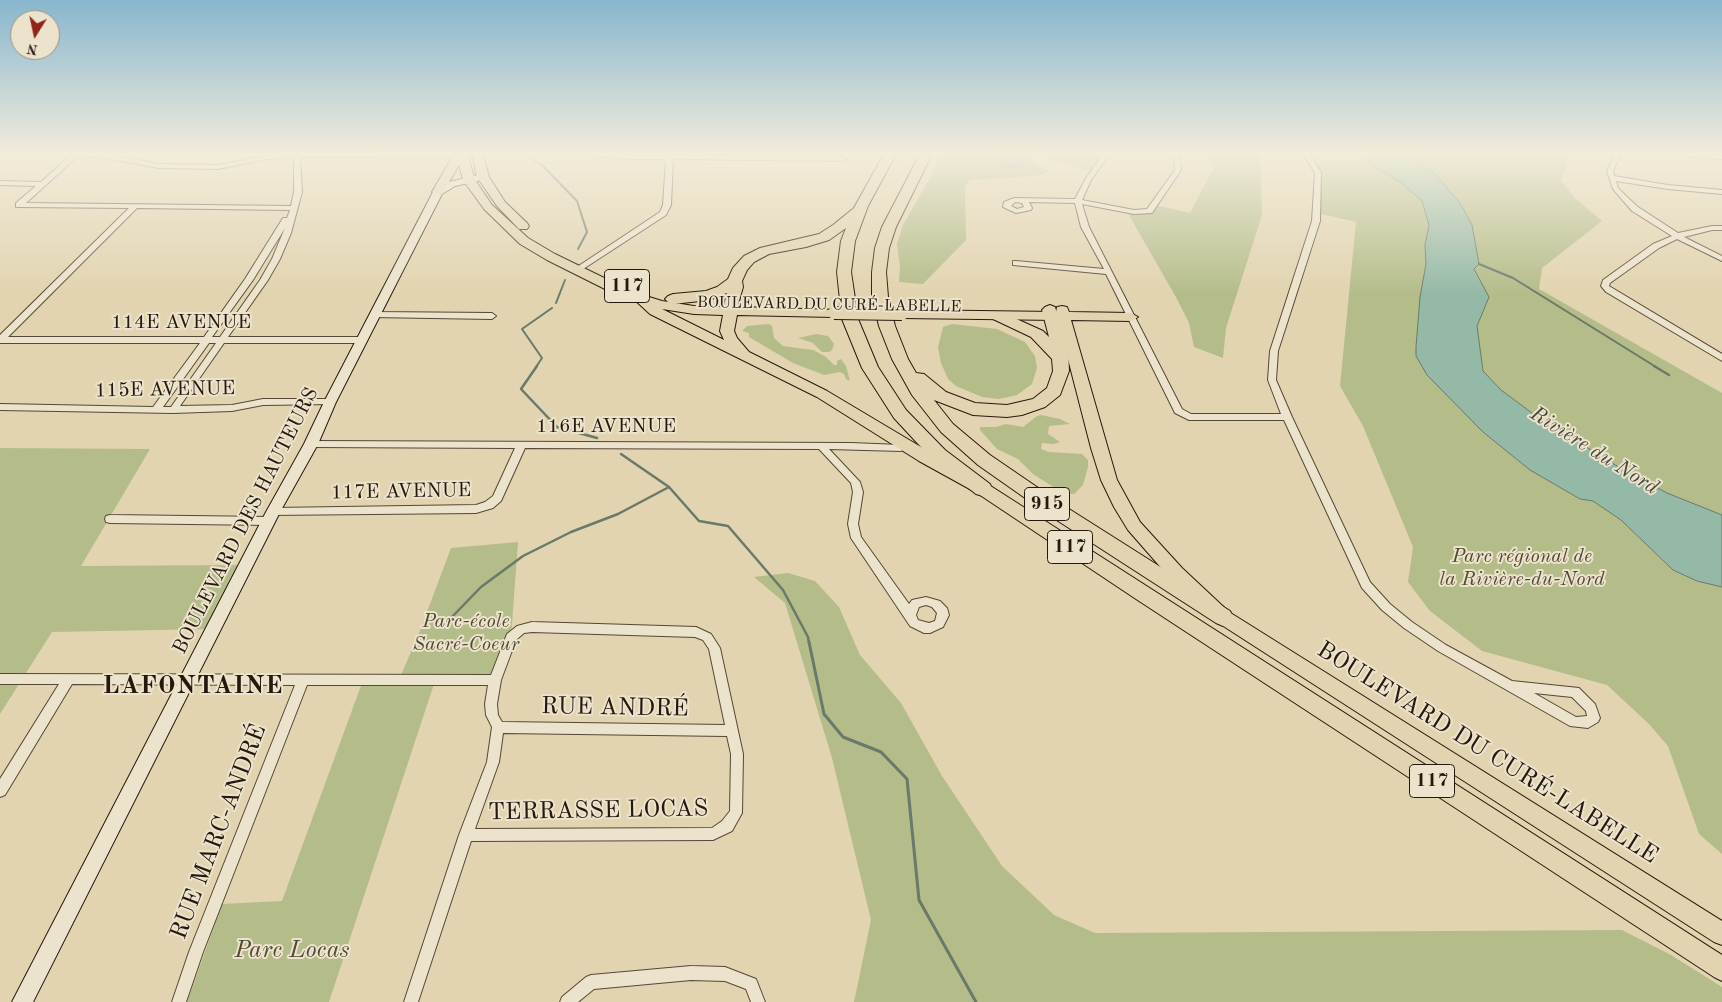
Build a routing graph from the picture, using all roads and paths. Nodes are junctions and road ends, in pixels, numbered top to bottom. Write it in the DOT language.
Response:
graph roads {
  1 [pos="24,201"];
  2 [pos="295,201"];
  3 [pos="434,201"];
  4 [pos="484,201"];
  5 [pos="498,201"];
  6 [pos="667,201"];
  7 [pos="864,201"];
  8 [pos="902,201"];
  9 [pos="1064,201"];
  10 [pos="1078,201"];
  11 [pos="1157,201"];
  12 [pos="1317,201"];
  13 [pos="1627,201"];
  14 [pos="861,206"];
  15 [pos="134,207"];
  16 [pos="292,208"];
  17 [pos="1722,228"];
  18 [pos="1677,236"];
  19 [pos="1722,259"];
  20 [pos="1016,263"];
  21 [pos="581,269"];
  22 [pos="1109,272"];
  23 [pos="735,281"];
  24 [pos="244,287"];
  25 [pos="258,288"];
  26 [pos="673,299"];
  27 [pos="642,300"];
  28 [pos="732,308"];
  29 [pos="901,311"];
  30 [pos="1057,313"];
  31 [pos="1129,314"];
  32 [pos="374,315"];
  33 [pos="996,315"];
  34 [pos="492,316"];
  35 [pos="0,340"];
  36 [pos="361,340"];
  37 [pos="205,341"];
  38 [pos="221,341"];
  39 [pos="743,354"];
  40 [pos="1060,357"];
  41 [pos="1722,358"];
  42 [pos="900,359"];
  43 [pos="330,402"];
  44 [pos="0,407"];
  45 [pos="156,410"];
  46 [pos="173,410"];
  47 [pos="1287,417"];
  48 [pos="311,444"];
  49 [pos="522,444"];
  50 [pos="822,446"];
  51 [pos="907,449"];
  52 [pos="983,489"];
  53 [pos="271,517"];
  54 [pos="110,519"];
  55 [pos="910,615"];
  56 [pos="1223,617"];
  57 [pos="0,679"];
  58 [pos="69,679"];
  59 [pos="187,680"];
  60 [pos="303,680"];
  61 [pos="495,680"];
  62 [pos="1509,686"];
  63 [pos="498,727"];
  64 [pos="732,731"];
  65 [pos="0,791"];
  66 [pos="466,835"];
  67 [pos="1722,934"];
  68 [pos="1722,969"];
  69 [pos="22,1002"];
  70 [pos="179,1002"];
  71 [pos="411,1002"];
  72 [pos="567,1002"];
  73 [pos="758,1002"];
  1 -- 15 [label="street"];
  2 -- 16 [label="street"];
  3 -- 32 [label="main road, BOULEVARD DES HAUTEURS"];
  4 -- 21 [label="main road, BOULEVARD DU CURÉ-LABELLE / 117"];
  5 -- 21 [label="main road, BOULEVARD DU CURÉ-LABELLE / 117"];
  6 -- 21 [label="street"];
  7 -- 14 [label="highway"];
  8 -- 42 [label="highway, 915"];
  9 -- 10 [label="street"];
  10 -- 11 [label="street"];
  10 -- 22 [label="street"];
  12 -- 47 [label="street"];
  13 -- 18 [label="street"];
  14 -- 23 [label="highway"];
  14 -- 52 [label="highway"];
  15 -- 16 [label="street"];
  15 -- 35 [label="street"];
  16 -- 24 [label="street"];
  16 -- 25 [label="street"];
  17 -- 18 [label="street"];
  18 -- 19 [label="street"];
  18 -- 41 [label="street"];
  20 -- 22 [label="street"];
  21 -- 26 [label="main road, BOULEVARD DU CURÉ-LABELLE / 117"];
  21 -- 27 [label="main road, BOULEVARD DU CURÉ-LABELLE / 117"];
  22 -- 31 [label="street"];
  23 -- 26 [label="highway"];
  23 -- 28 [label="highway"];
  24 -- 25 [label="street"];
  24 -- 37 [label="street"];
  25 -- 38 [label="street"];
  26 -- 28 [label="main road, BOULEVARD DU CURÉ-LABELLE / 117"];
  27 -- 28 [label="main road, BOULEVARD DU CURÉ-LABELLE"];
  27 -- 39 [label="main road"];
  28 -- 29 [label="main road, BOULEVARD DU CURÉ-LABELLE, bridge"];
  28 -- 39 [label="main road"];
  29 -- 30 [label="main road, BOULEVARD DU CURÉ-LABELLE"];
  29 -- 33 [label="main road, BOULEVARD DU CURÉ-LABELLE"];
  30 -- 31 [label="main road"];
  30 -- 33 [label="main road, BOULEVARD DU CURÉ-LABELLE"];
  30 -- 40 [label="highway"];
  30 -- 56 [label="main road, BOULEVARD DU CURÉ-LABELLE"];
  31 -- 47 [label="street"];
  32 -- 34 [label="street"];
  32 -- 36 [label="main road, BOULEVARD DES HAUTEURS"];
  33 -- 40 [label="highway"];
  35 -- 37 [label="street, 114E AVENUE"];
  36 -- 38 [label="street, 114E AVENUE"];
  36 -- 43 [label="main road, BOULEVARD DES HAUTEURS"];
  37 -- 38 [label="street, 114E AVENUE"];
  37 -- 45 [label="street"];
  38 -- 46 [label="street"];
  39 -- 51 [label="main road"];
  40 -- 42 [label="highway"];
  42 -- 56 [label="highway, 915"];
  43 -- 46 [label="street, 115E AVENUE"];
  43 -- 48 [label="main road, BOULEVARD DES HAUTEURS"];
  44 -- 45 [label="street, 115E AVENUE"];
  45 -- 46 [label="street, 115E AVENUE"];
  47 -- 62 [label="street"];
  48 -- 49 [label="street, 116E AVENUE"];
  48 -- 53 [label="main road, BOULEVARD DES HAUTEURS"];
  49 -- 50 [label="street, 116E AVENUE"];
  49 -- 53 [label="street, 117E AVENUE"];
  50 -- 51 [label="street, 116E AVENUE"];
  50 -- 55 [label="street"];
  51 -- 52 [label="main road"];
  52 -- 68 [label="main road, 117"];
  53 -- 54 [label="street, 117E AVENUE"];
  53 -- 59 [label="main road, BOULEVARD DES HAUTEURS"];
  56 -- 67 [label="main road, BOULEVARD DU CURÉ-LABELLE / 117"];
  57 -- 58 [label="street"];
  58 -- 59 [label="street"];
  58 -- 65 [label="street"];
  59 -- 60 [label="street"];
  59 -- 69 [label="main road, BOULEVARD DES HAUTEURS"];
  60 -- 61 [label="street"];
  60 -- 70 [label="street, RUE MARC-ANDRÉ"];
  61 -- 63 [label="street, TERRASSE LOCAS"];
  61 -- 64 [label="street, TERRASSE LOCAS"];
  62 -- 62 [label="street"];
  63 -- 64 [label="street, RUE ANDRÉ"];
  63 -- 66 [label="street, TERRASSE LOCAS"];
  64 -- 66 [label="street, TERRASSE LOCAS"];
  66 -- 71 [label="street"];
  72 -- 73 [label="street"];
}
